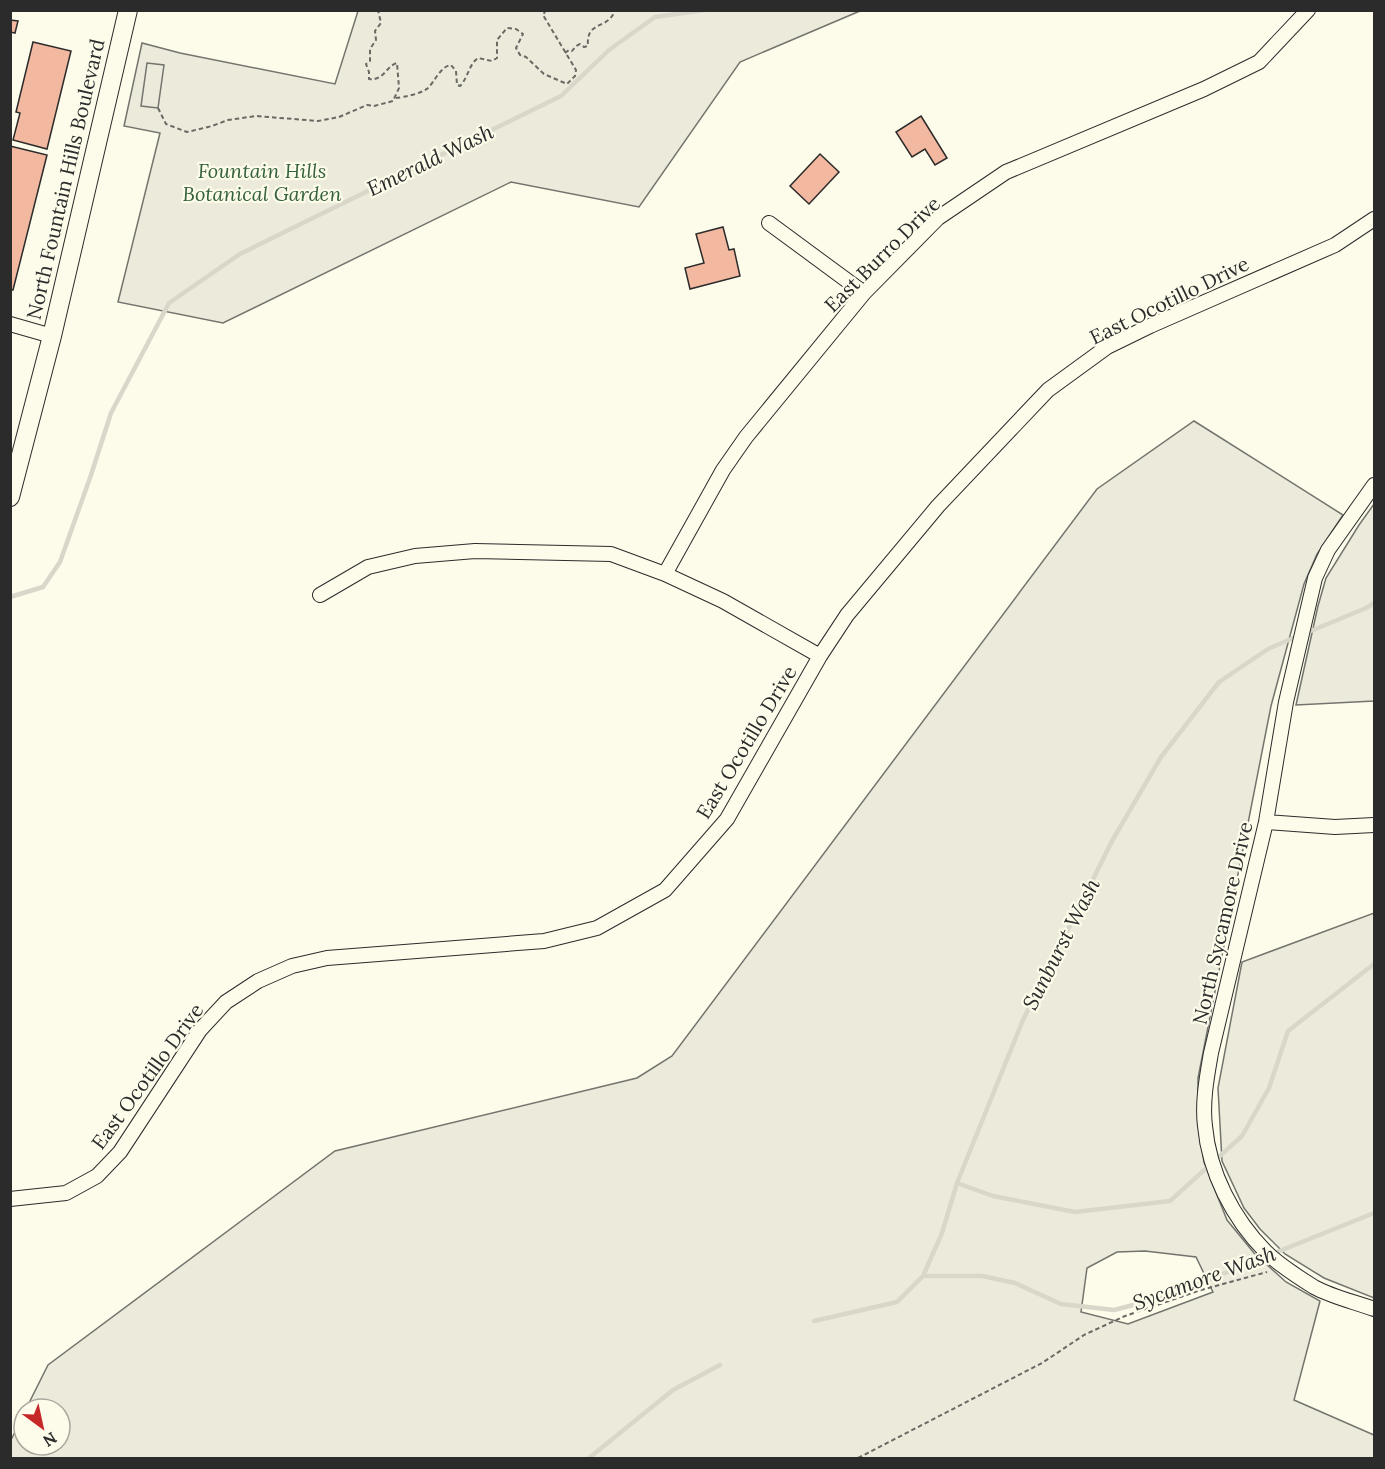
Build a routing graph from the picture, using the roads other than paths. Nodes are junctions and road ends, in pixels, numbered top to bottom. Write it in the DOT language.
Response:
graph roads {
  1 [pos="128,10"];
  2 [pos="1308,10"];
  3 [pos="1374,219"];
  4 [pos="769,223"];
  5 [pos="864,293"];
  6 [pos="10,324"];
  7 [pos="52,336"];
  8 [pos="1374,485"];
  9 [pos="10,497"];
  10 [pos="665,574"];
  11 [pos="320,595"];
  12 [pos="820,656"];
  13 [pos="1266,822"];
  14 [pos="1374,825"];
  15 [pos="10,1199"];
  16 [pos="1374,1309"];
  1 -- 7 [label="main road, North Fountain Hills Boulevard"];
  2 -- 5 [label="street, East Burro Drive"];
  3 -- 12 [label="street, East Ocotillo Drive"];
  4 -- 5 [label="street"];
  5 -- 10 [label="street, East Burro Drive"];
  6 -- 7 [label="street"];
  7 -- 9 [label="main road, North Fountain Hills Boulevard"];
  8 -- 13 [label="street, North Sycamore Drive"];
  10 -- 11 [label="street"];
  10 -- 12 [label="street"];
  12 -- 15 [label="street, East Ocotillo Drive"];
  13 -- 14 [label="street"];
  13 -- 16 [label="street, North Sycamore Drive"];
}
